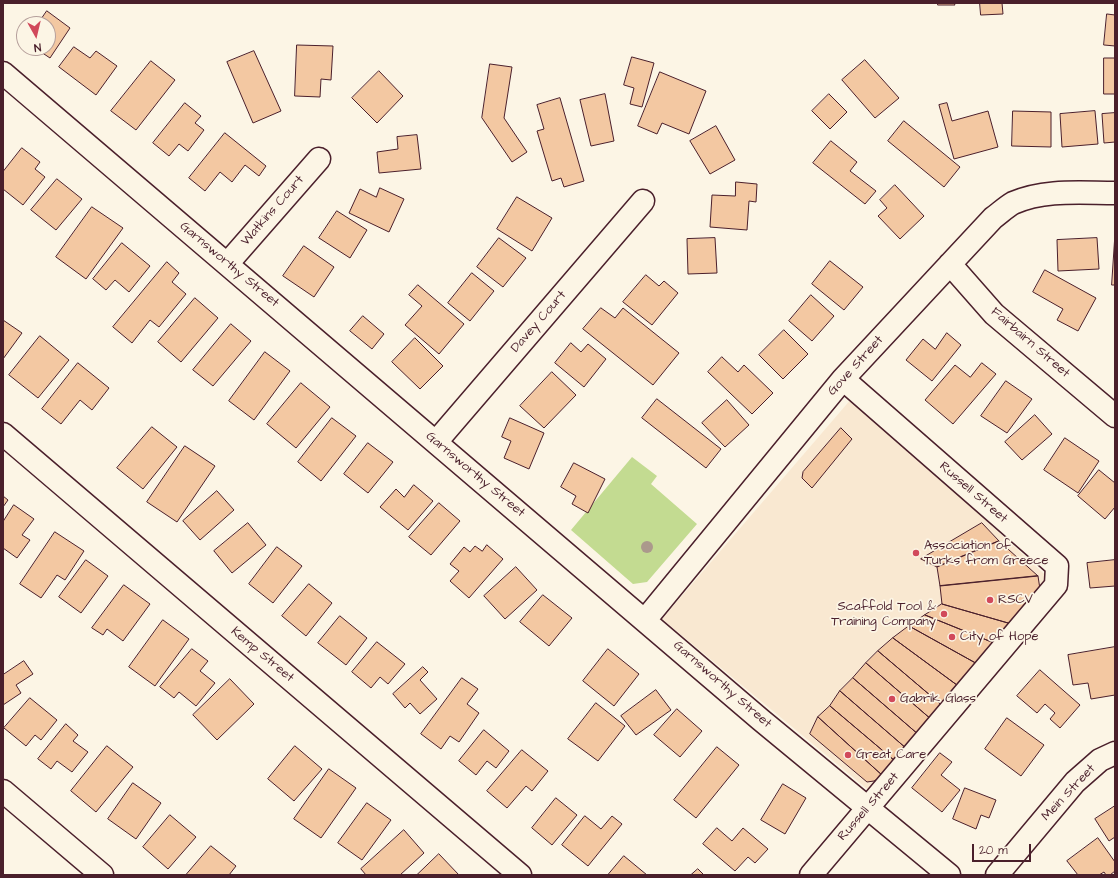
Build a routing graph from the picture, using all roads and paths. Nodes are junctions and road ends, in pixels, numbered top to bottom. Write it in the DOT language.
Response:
graph roads {
  1 [pos="3,73"];
  2 [pos="318,159"];
  3 [pos="1115,193"];
  4 [pos="643,201"];
  5 [pos="228,263"];
  6 [pos="950,264"];
  7 [pos="843,380"];
  8 [pos="1115,416"];
  9 [pos="3,434"];
  10 [pos="436,442"];
  11 [pos="645,620"];
  12 [pos="1115,753"];
  13 [pos="3,791"];
  14 [pos="868,809"];
  15 [pos="102,875"];
  16 [pos="520,875"];
  17 [pos="811,875"];
  18 [pos="949,875"];
  19 [pos="997,875"];
  1 -- 5 [label="street, Garnsworthy Street"];
  2 -- 5 [label="street, Watkins Court"];
  3 -- 6 [label="street, Gove Street"];
  4 -- 10 [label="street, Davey Court"];
  5 -- 10 [label="street, Garnsworthy Street"];
  6 -- 7 [label="street, Gove Street"];
  6 -- 8 [label="street, Fairbairn Street"];
  7 -- 11 [label="street, Gove Street"];
  7 -- 14 [label="street, Russell Street"];
  9 -- 16 [label="street, Kemp Street"];
  10 -- 11 [label="street, Garnsworthy Street"];
  11 -- 14 [label="street, Garnsworthy Street"];
  12 -- 19 [label="street, Mein Street"];
  13 -- 15 [label="street"];
  14 -- 17 [label="street, Russell Street"];
  14 -- 18 [label="street, Garnsworthy Street"];
}
